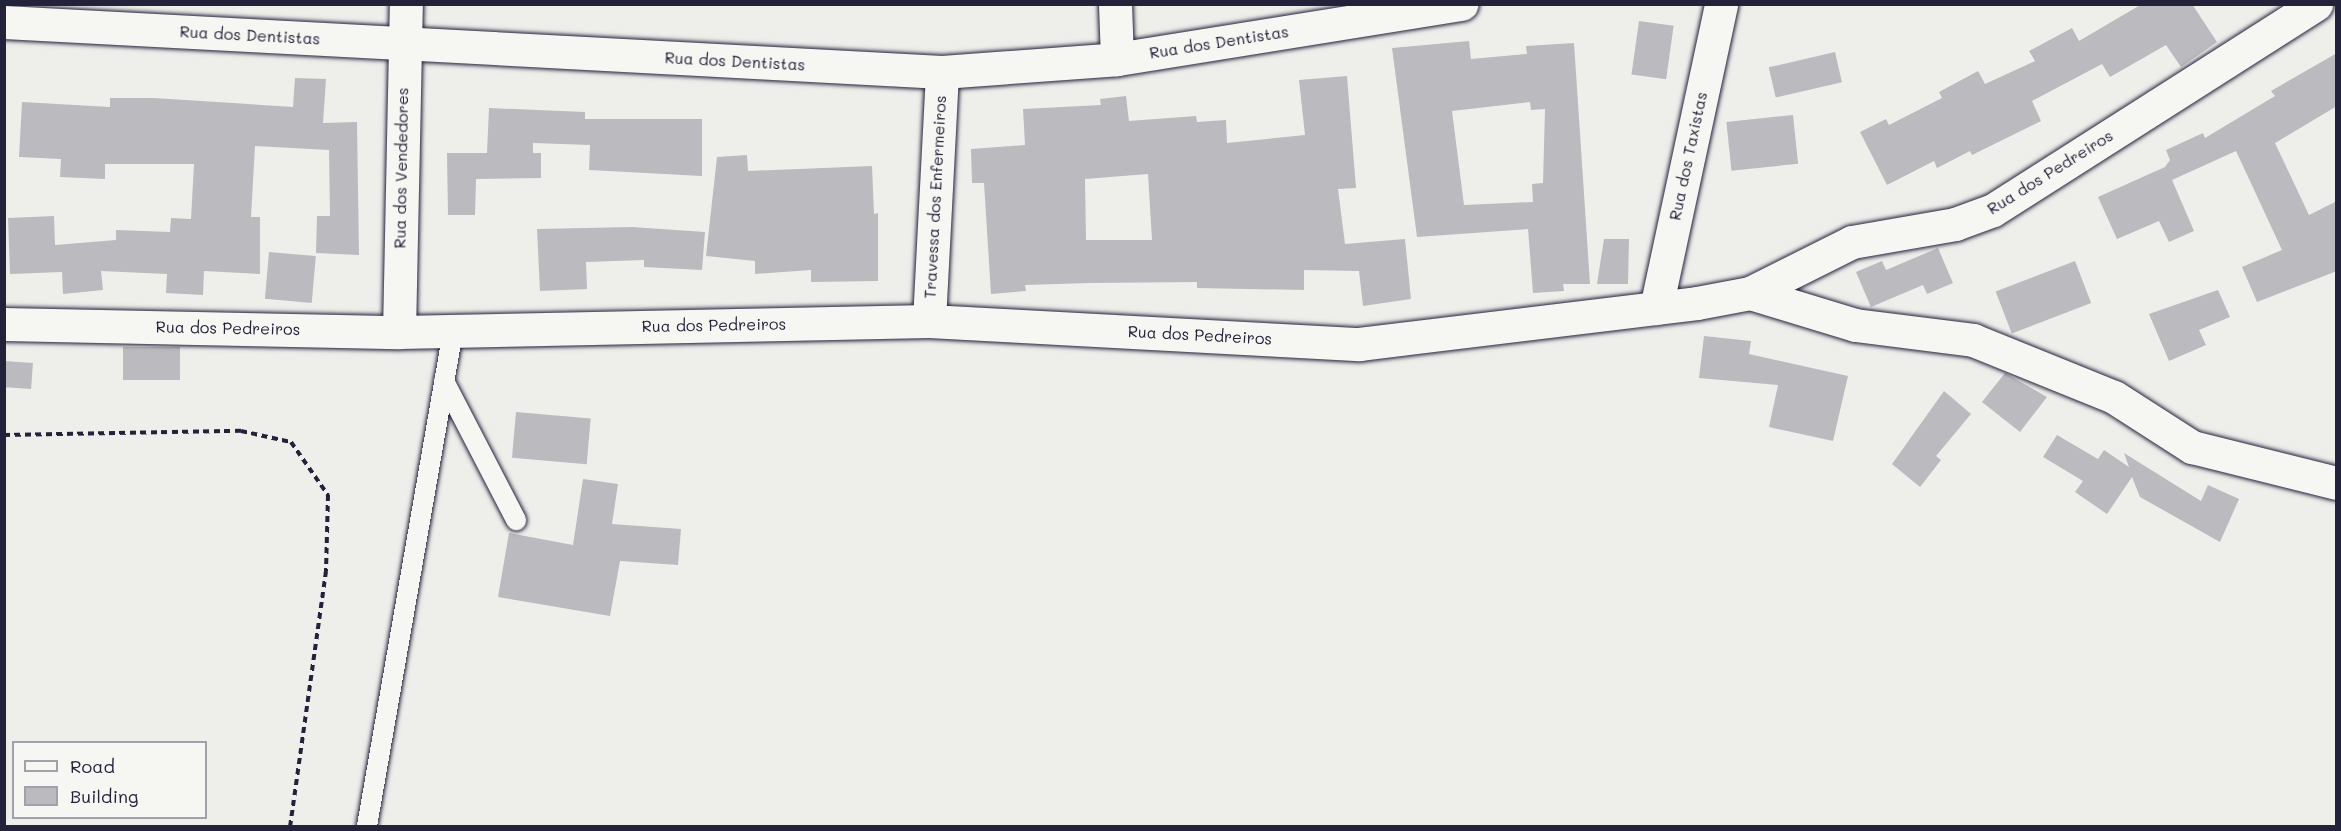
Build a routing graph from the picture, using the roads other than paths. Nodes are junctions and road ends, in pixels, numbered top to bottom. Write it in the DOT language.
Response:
graph roads {
  1 [pos="405,4"];
  2 [pos="1115,4"];
  3 [pos="1462,4"];
  4 [pos="1721,4"];
  5 [pos="2316,4"];
  6 [pos="4,22"];
  7 [pos="404,43"];
  8 [pos="1117,58"];
  9 [pos="942,72"];
  10 [pos="1750,293"];
  11 [pos="1656,308"];
  12 [pos="929,321"];
  13 [pos="4,324"];
  14 [pos="453,331"];
  15 [pos="399,332"];
  16 [pos="444,381"];
  17 [pos="2337,483"];
  18 [pos="516,520"];
  19 [pos="367,826"];
  1 -- 7 [label="street, Rua dos Vendedores"];
  2 -- 8 [label="street"];
  3 -- 8 [label="street, Rua dos Dentistas"];
  4 -- 11 [label="street, Rua dos Taxistas"];
  5 -- 10 [label="street, Rua dos Pedreiros"];
  6 -- 7 [label="street, Rua dos Dentistas"];
  7 -- 9 [label="street, Rua dos Dentistas"];
  7 -- 15 [label="street, Rua dos Vendedores"];
  8 -- 9 [label="street, Rua dos Dentistas"];
  9 -- 12 [label="street, Travessa dos Enfermeiros"];
  10 -- 11 [label="street, Rua dos Pedreiros"];
  10 -- 17 [label="street"];
  11 -- 12 [label="street, Rua dos Pedreiros"];
  12 -- 14 [label="street, Rua dos Pedreiros"];
  13 -- 15 [label="street, Rua dos Pedreiros"];
  14 -- 15 [label="street, Rua dos Pedreiros"];
  14 -- 16 [label="lane"];
  16 -- 18 [label="lane"];
  16 -- 19 [label="lane"];
}
